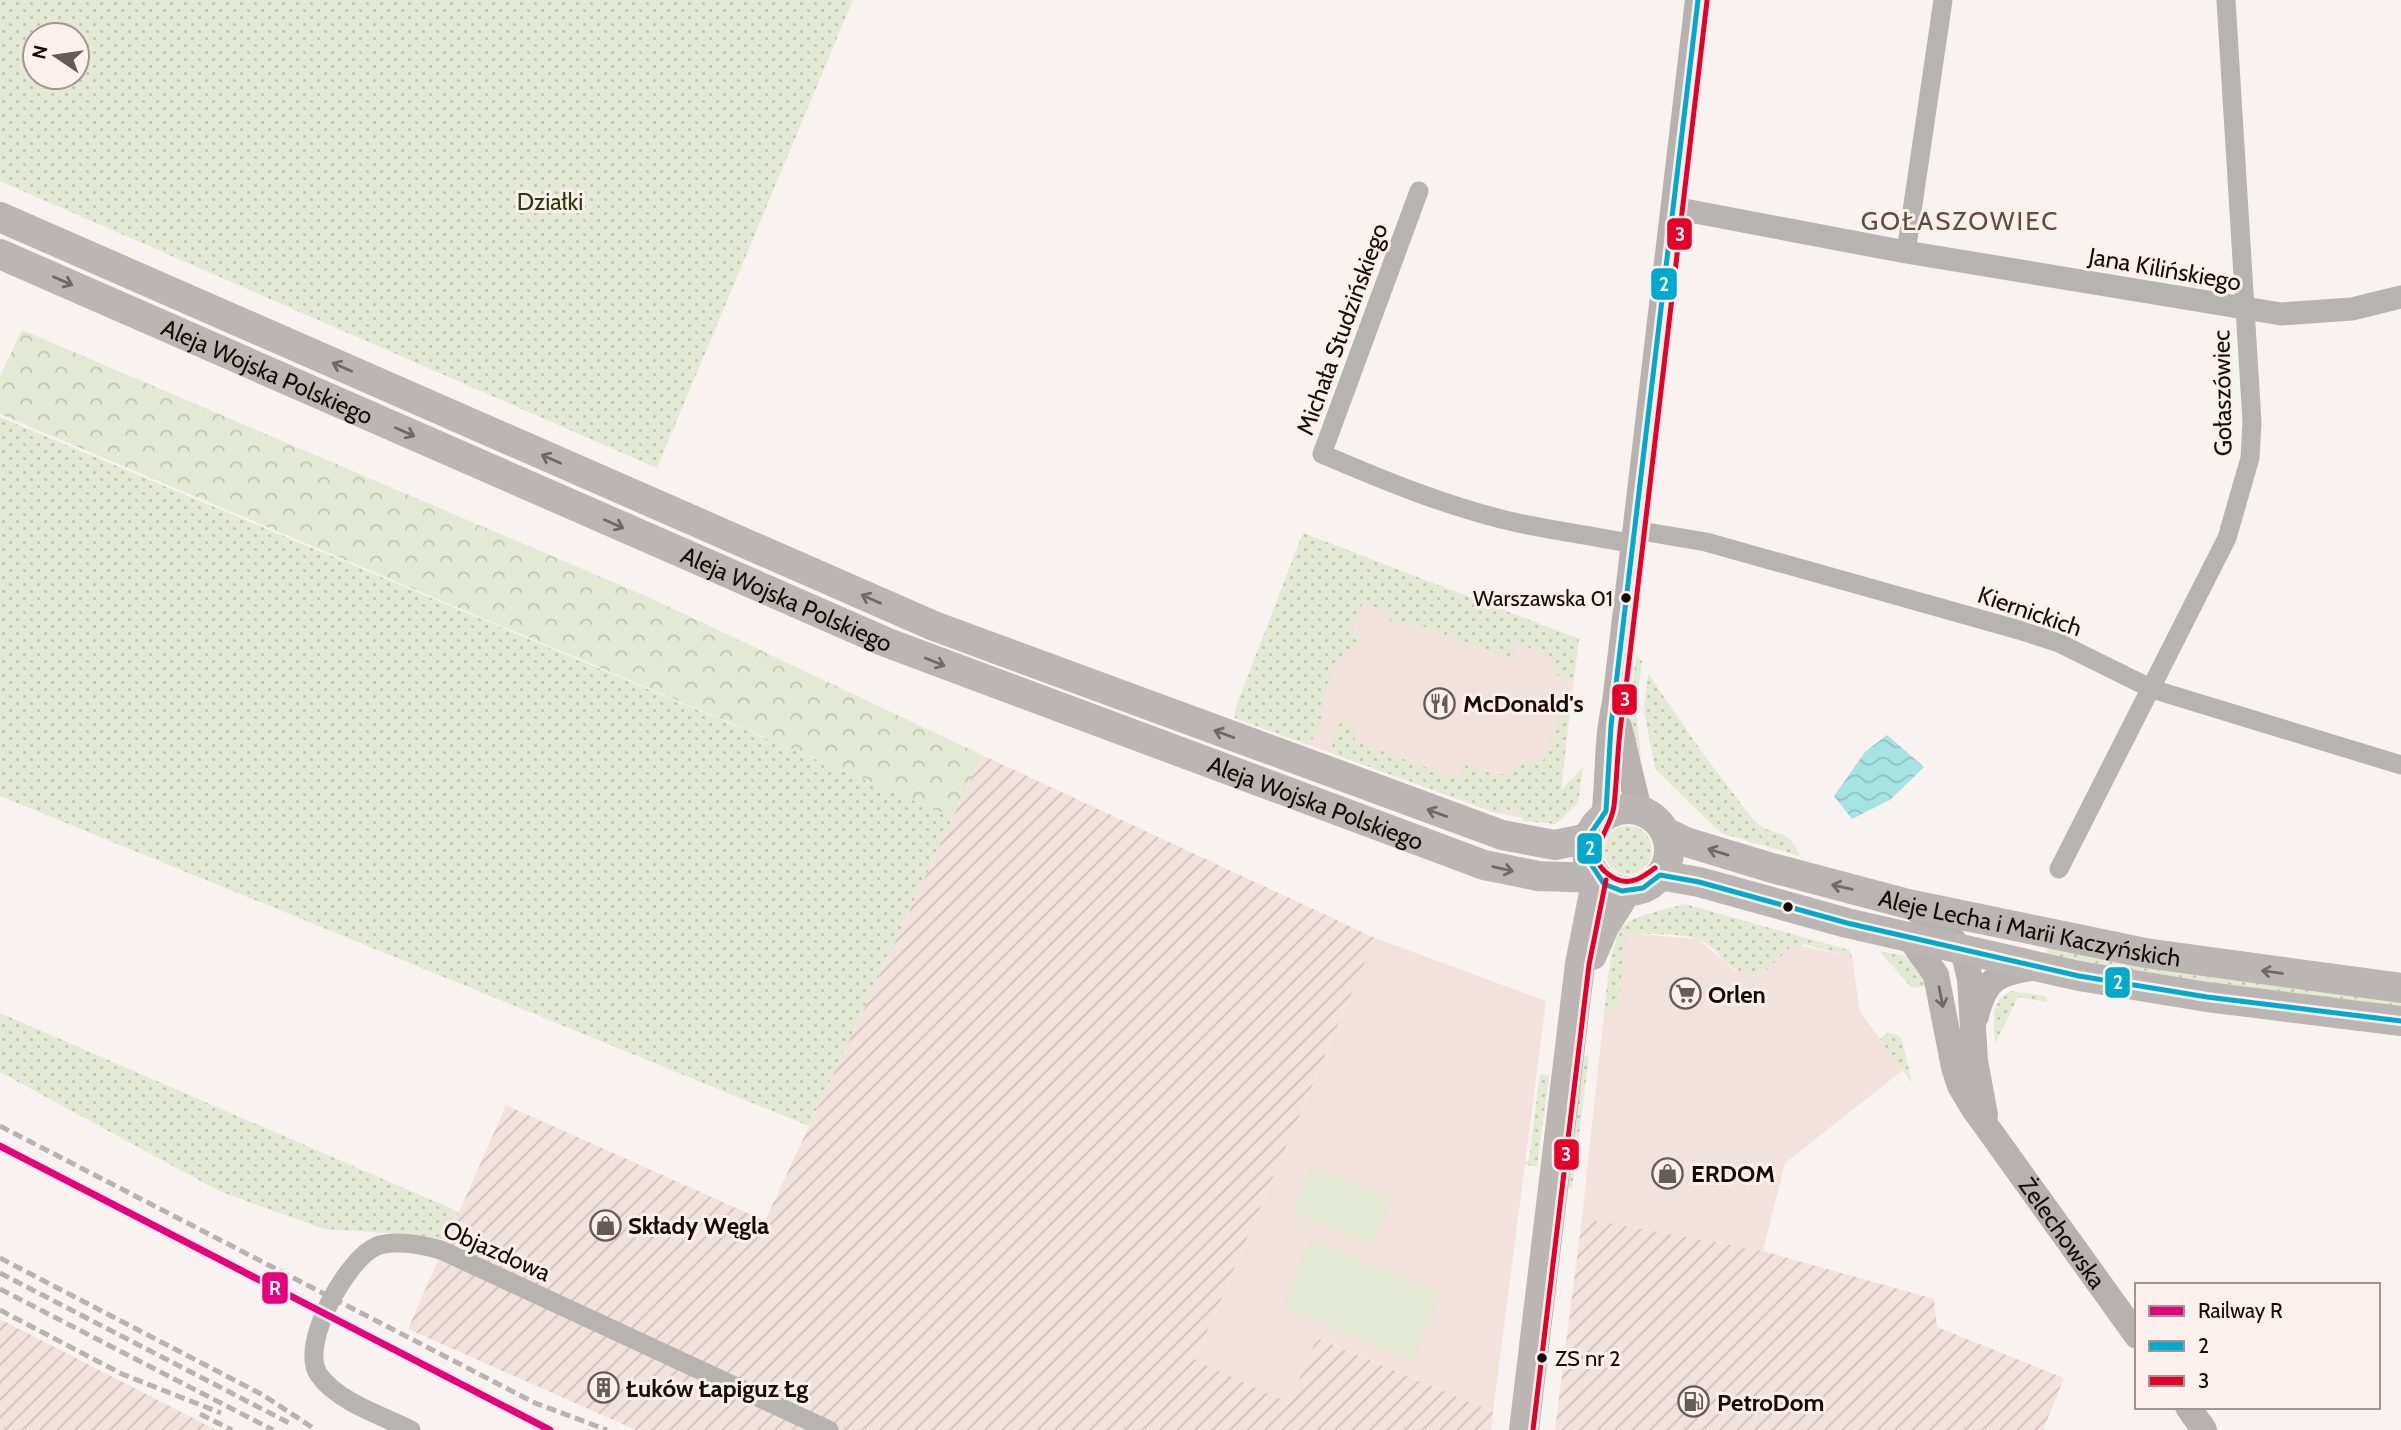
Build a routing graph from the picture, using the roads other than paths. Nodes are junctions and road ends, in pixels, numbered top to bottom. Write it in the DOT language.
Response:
graph roads {
  1 [pos="1698,0"];
  2 [pos="1943,0"];
  3 [pos="2226,0"];
  4 [pos="1419,191"];
  5 [pos="1674,208"];
  6 [pos="0,217"];
  7 [pos="1906,252"];
  8 [pos="0,254"];
  9 [pos="2401,297"];
  10 [pos="2245,309"];
  11 [pos="1634,537"];
  12 [pos="2152,689"];
  13 [pos="1615,703"];
  14 [pos="2401,765"];
  15 [pos="1639,810"];
  16 [pos="1596,828"];
  17 [pos="1665,832"];
  18 [pos="2059,869"];
  19 [pos="1660,875"];
  20 [pos="1597,878"];
  21 [pos="1626,891"];
  22 [pos="1908,904"];
  23 [pos="1910,939"];
  24 [pos="1960,948"];
  25 [pos="2036,967"];
  26 [pos="2401,988"];
  27 [pos="1577,998"];
  28 [pos="2401,1021"];
  29 [pos="1973,1035"];
  30 [pos="1988,1127"];
  31 [pos="2135,1333"];
  32 [pos="2189,1409"];
  33 [pos="411,1430"];
  34 [pos="829,1430"];
  35 [pos="1524,1430"];
  36 [pos="2204,1430"];
  1 -- 5 [label="main road"];
  2 -- 7 [label="street"];
  3 -- 10 [label="street, Gołaszówiec"];
  4 -- 11 [label="street, Michała Studzińskiego"];
  5 -- 7 [label="street, Jana Kilińskiego"];
  5 -- 11 [label="main road"];
  16 -- 6 [label="main road, Aleja Wojska Polskiego, one-way"];
  7 -- 10 [label="street, Jana Kilińskiego"];
  8 -- 20 [label="main road, Aleja Wojska Polskiego, one-way"];
  9 -- 10 [label="street, Jana Kilińskiego"];
  10 -- 12 [label="street, Gołaszówiec"];
  11 -- 12 [label="street, Kiernickich"];
  11 -- 13 [label="main road"];
  12 -- 14 [label="street, Kiernickich"];
  12 -- 18 [label="street, Gołaszówiec"];
  13 -- 15 [label="main road"];
  13 -- 16 [label="main road"];
  15 -- 16 [label="main road"];
  15 -- 17 [label="main road"];
  16 -- 20 [label="main road"];
  17 -- 19 [label="main road"];
  22 -- 17 [label="main road, Aleje Lecha i Marii Kaczyńskich, one-way"];
  19 -- 21 [label="main road"];
  19 -- 23 [label="main road, Aleje Lecha i Marii Kaczyńskich"];
  20 -- 21 [label="main road"];
  20 -- 27 [label="main road"];
  21 -- 27 [label="main road"];
  22 -- 24 [label="main road, Żelechowska"];
  26 -- 22 [label="main road, Aleje Lecha i Marii Kaczyńskich, one-way"];
  23 -- 24 [label="main road, Aleje Lecha i Marii Kaczyńskich"];
  23 -- 30 [label="main road, Żelechowska, one-way"];
  24 -- 25 [label="main road, Aleje Lecha i Marii Kaczyńskich"];
  24 -- 29 [label="main road, Żelechowska"];
  25 -- 28 [label="main road, Aleje Lecha i Marii Kaczyńskich"];
  25 -- 29 [label="main road"];
  27 -- 35 [label="main road"];
  29 -- 30 [label="main road, Żelechowska"];
  30 -- 31 [label="main road, Żelechowska"];
  32 -- 36 [label="main road"];
  33 -- 34 [label="street, Objazdowa"];
}
